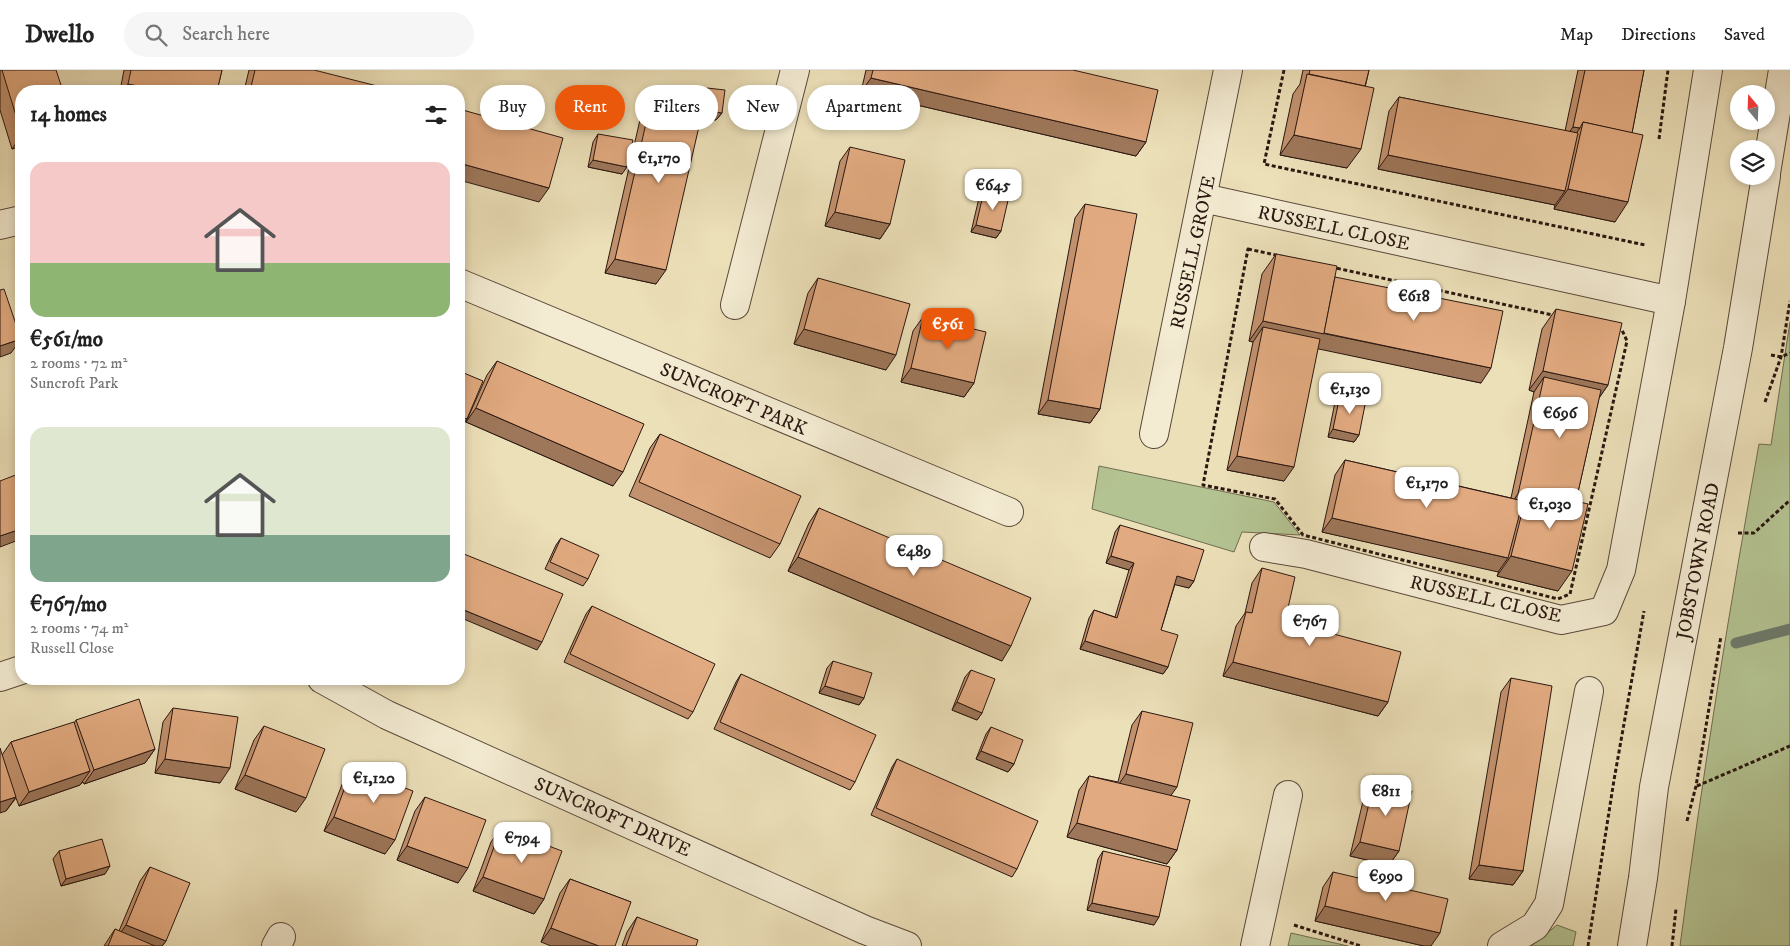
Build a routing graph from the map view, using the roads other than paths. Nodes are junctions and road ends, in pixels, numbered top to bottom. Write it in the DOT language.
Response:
graph roads {
  1 [pos="795,70"];
  2 [pos="1228,70"];
  3 [pos="1708,70"];
  4 [pos="1783,70"];
  5 [pos="1772,140"];
  6 [pos="1764,185"];
  7 [pos="1203,198"];
  8 [pos="15,221"];
  9 [pos="0,225"];
  10 [pos="465,285"];
  11 [pos="1670,301"];
  12 [pos="735,305"];
  13 [pos="1154,434"];
  14 [pos="1009,512"];
  15 [pos="1264,547"];
  16 [pos="15,672"];
  17 [pos="0,677"];
  18 [pos="333,685"];
  19 [pos="1589,691"];
  20 [pos="1288,795"];
  21 [pos="907,946"];
  22 [pos="1255,946"];
  23 [pos="1502,946"];
  24 [pos="1632,946"];
  1 -- 12 [label="street"];
  2 -- 7 [label="street, RUSSELL GROVE"];
  3 -- 11 [label="street, RUSSELL CLOSE"];
  4 -- 5 [label="street, JOBSTOWN ROAD"];
  6 -- 24 [label="street, JOBSTOWN ROAD"];
  7 -- 11 [label="street, RUSSELL CLOSE"];
  7 -- 13 [label="street, RUSSELL GROVE"];
  8 -- 9 [label="street"];
  10 -- 14 [label="street, SUNCROFT PARK"];
  11 -- 15 [label="street, RUSSELL CLOSE"];
  16 -- 17 [label="street"];
  18 -- 21 [label="street, SUNCROFT DRIVE"];
  19 -- 23 [label="street"];
  20 -- 22 [label="street"];
}
